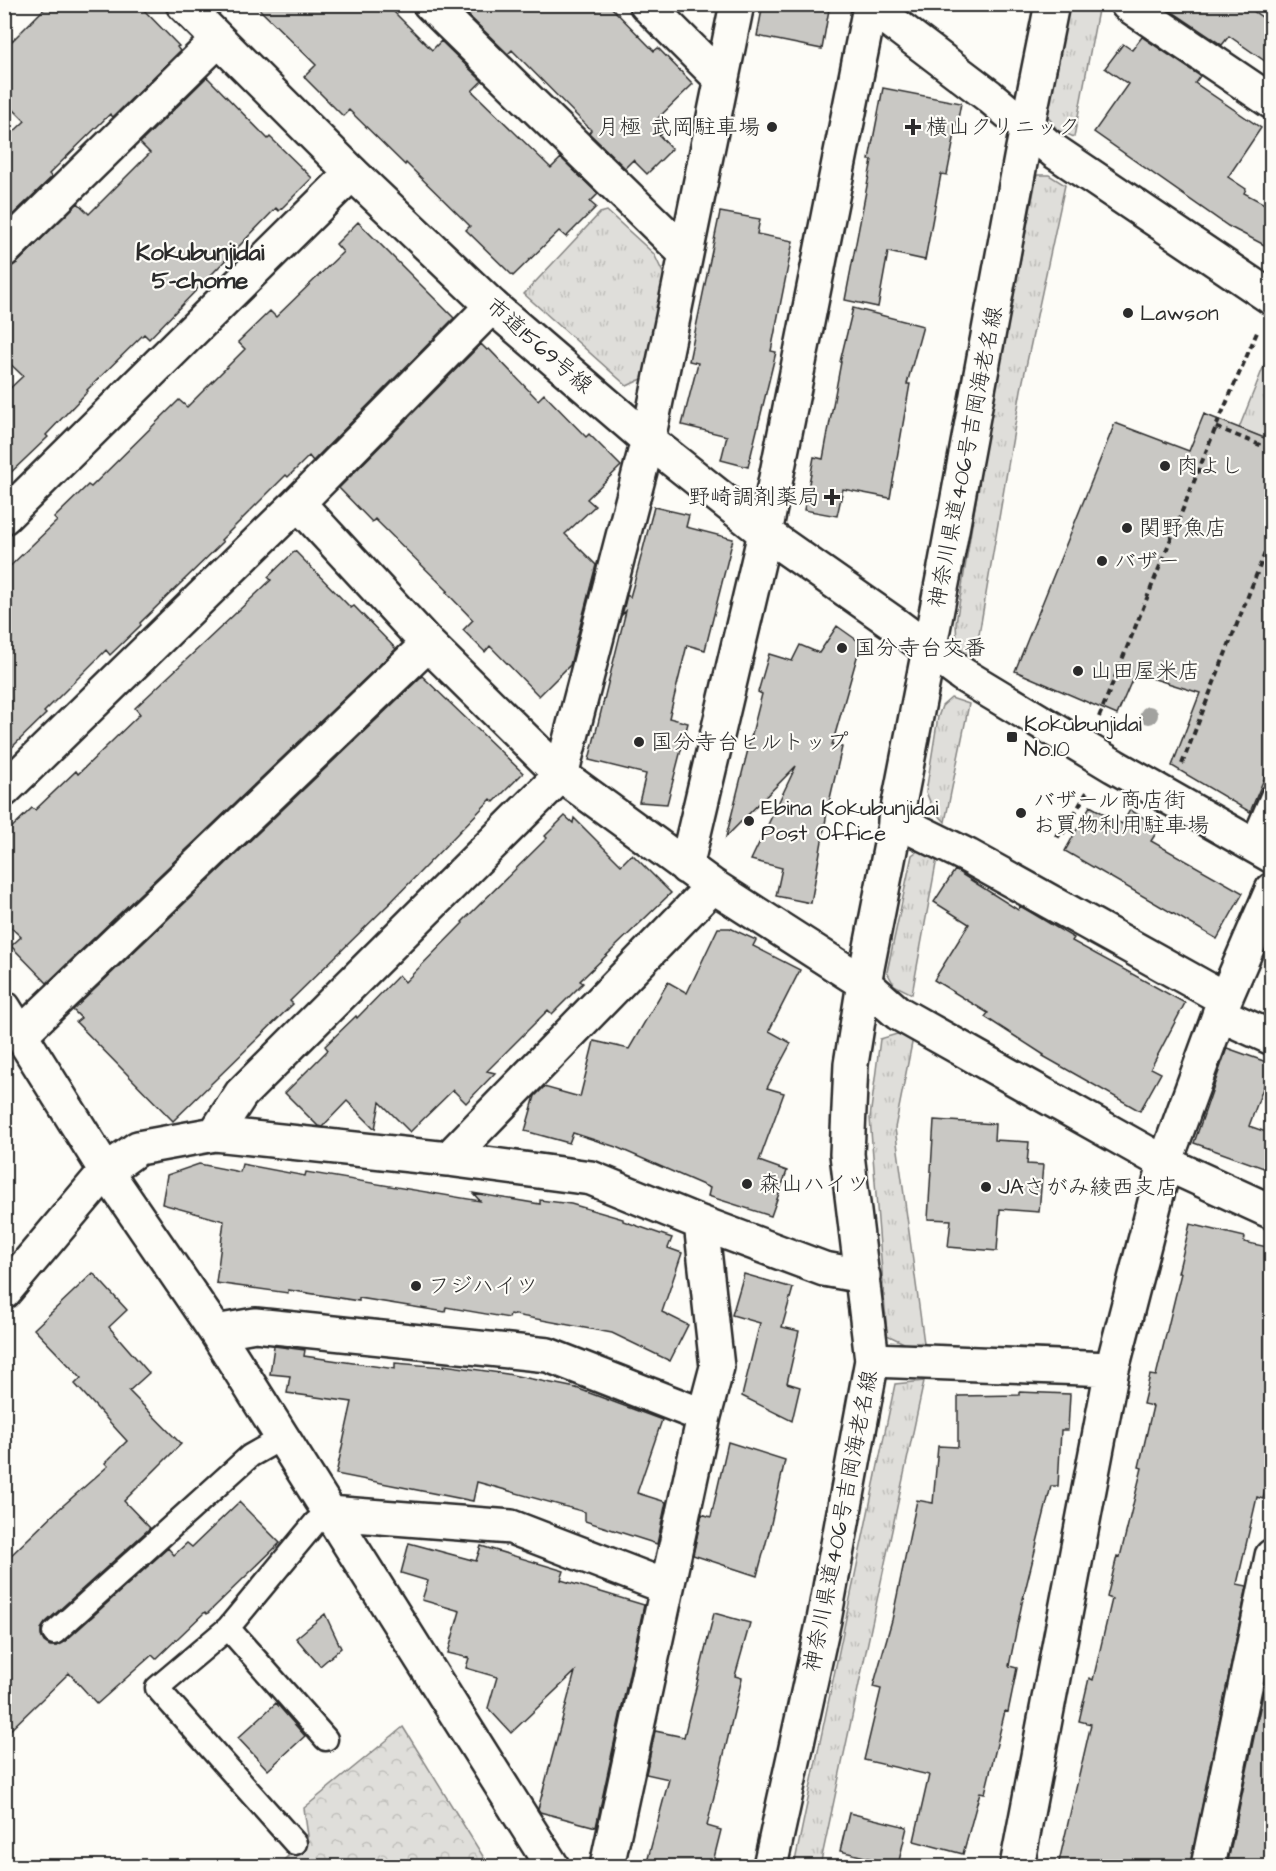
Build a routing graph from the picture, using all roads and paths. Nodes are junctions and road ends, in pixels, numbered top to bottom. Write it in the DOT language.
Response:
graph roads {
  1 [pos="183,4"];
  2 [pos="430,4"];
  3 [pos="646,4"];
  4 [pos="737,4"];
  5 [pos="1052,4"];
  6 [pos="1127,4"];
  7 [pos="869,6"];
  8 [pos="218,40"];
  9 [pos="721,79"];
  10 [pos="1272,102"];
  11 [pos="1027,127"];
  12 [pos="352,173"];
  13 [pos="4,250"];
  14 [pos="686,254"];
  15 [pos="492,306"];
  16 [pos="1266,310"];
  17 [pos="1216,427"];
  18 [pos="648,440"];
  19 [pos="1272,450"];
  20 [pos="298,503"];
  21 [pos="4,517"];
  22 [pos="765,533"];
  23 [pos="1272,535"];
  24 [pos="428,644"];
  25 [pos="928,649"];
  26 [pos="1099,718"];
  27 [pos="1179,771"];
  28 [pos="561,775"];
  29 [pos="4,790"];
  30 [pos="1087,791"];
  31 [pos="1272,796"];
  32 [pos="895,820"];
  33 [pos="1055,834"];
  34 [pos="1261,850"];
  35 [pos="686,867"];
  36 [pos="713,886"];
  37 [pos="1272,890"];
  38 [pos="864,983"];
  39 [pos="1222,1006"];
  40 [pos="13,1021"];
  41 [pos="1272,1038"];
  42 [pos="215,1134"];
  43 [pos="448,1159"];
  44 [pos="1166,1163"];
  45 [pos="106,1171"];
  46 [pos="1272,1212"];
  47 [pos="701,1223"];
  48 [pos="863,1276"];
  49 [pos="4,1292"];
  50 [pos="216,1332"];
  51 [pos="872,1360"];
  52 [pos="1112,1369"];
  53 [pos="704,1416"];
  54 [pos="282,1438"];
  55 [pos="328,1513"];
  56 [pos="1272,1556"];
  57 [pos="667,1587"];
  58 [pos="228,1628"];
  59 [pos="54,1633"];
  60 [pos="326,1739"];
  61 [pos="295,1843"];
  62 [pos="552,1866"];
  63 [pos="607,1866"];
  64 [pos="770,1866"];
  65 [pos="1017,1866"];
  66 [pos="1208,1866"];
  1 -- 8 [label="street, 市道1569号線"];
  2 -- 14 [label="street"];
  3 -- 9 [label="street"];
  4 -- 9 [label="street"];
  5 -- 11 [label="street, 神奈川県道406号吉岡海老名線"];
  6 -- 10 [label="street"];
  7 -- 11 [label="street"];
  7 -- 22 [label="street"];
  8 -- 12 [label="street, 市道1569号線"];
  8 -- 13 [label="street"];
  9 -- 14 [label="street"];
  11 -- 16 [label="street"];
  11 -- 25 [label="street, 神奈川県道406号吉岡海老名線"];
  12 -- 15 [label="street, 市道1569号線"];
  12 -- 21 [label="street"];
  14 -- 18 [label="street"];
  15 -- 18 [label="street, 市道1569号線"];
  15 -- 20 [label="street"];
  16 -- 17 [label="path"];
  17 -- 19 [label="path"];
  17 -- 26 [label="path"];
  18 -- 22 [label="street, 市道1569号線"];
  18 -- 28 [label="street"];
  20 -- 24 [label="street"];
  20 -- 29 [label="street"];
  22 -- 25 [label="street, 市道1569号線"];
  22 -- 35 [label="street"];
  23 -- 27 [label="path"];
  24 -- 28 [label="street"];
  24 -- 40 [label="street"];
  25 -- 32 [label="street, 神奈川県道406号吉岡海老名線"];
  25 -- 34 [label="street, 市道1569号線"];
  28 -- 35 [label="street"];
  28 -- 42 [label="street"];
  30 -- 33 [label="path"];
  31 -- 34 [label="lane"];
  32 -- 38 [label="street, 神奈川県道406号吉岡海老名線"];
  32 -- 39 [label="street"];
  35 -- 36 [label="street"];
  36 -- 38 [label="street"];
  36 -- 43 [label="street"];
  37 -- 39 [label="street"];
  38 -- 44 [label="street"];
  38 -- 48 [label="street, 神奈川県道406号吉岡海老名線"];
  39 -- 41 [label="street"];
  39 -- 44 [label="street"];
  40 -- 45 [label="street"];
  42 -- 43 [label="street"];
  42 -- 45 [label="street"];
  43 -- 47 [label="street"];
  44 -- 46 [label="street"];
  44 -- 52 [label="street"];
  45 -- 49 [label="street"];
  45 -- 50 [label="street"];
  47 -- 48 [label="street"];
  47 -- 53 [label="street"];
  48 -- 51 [label="street, 神奈川県道406号吉岡海老名線"];
  50 -- 53 [label="street"];
  50 -- 54 [label="street"];
  51 -- 52 [label="street"];
  51 -- 64 [label="street, 神奈川県道406号吉岡海老名線"];
  52 -- 65 [label="street"];
  53 -- 57 [label="street"];
  54 -- 55 [label="street"];
  54 -- 59 [label="lane"];
  55 -- 57 [label="street"];
  55 -- 58 [label="lane"];
  55 -- 62 [label="street"];
  56 -- 66 [label="street"];
  57 -- 63 [label="street"];
  58 -- 60 [label="lane"];
  58 -- 61 [label="lane"];
}
